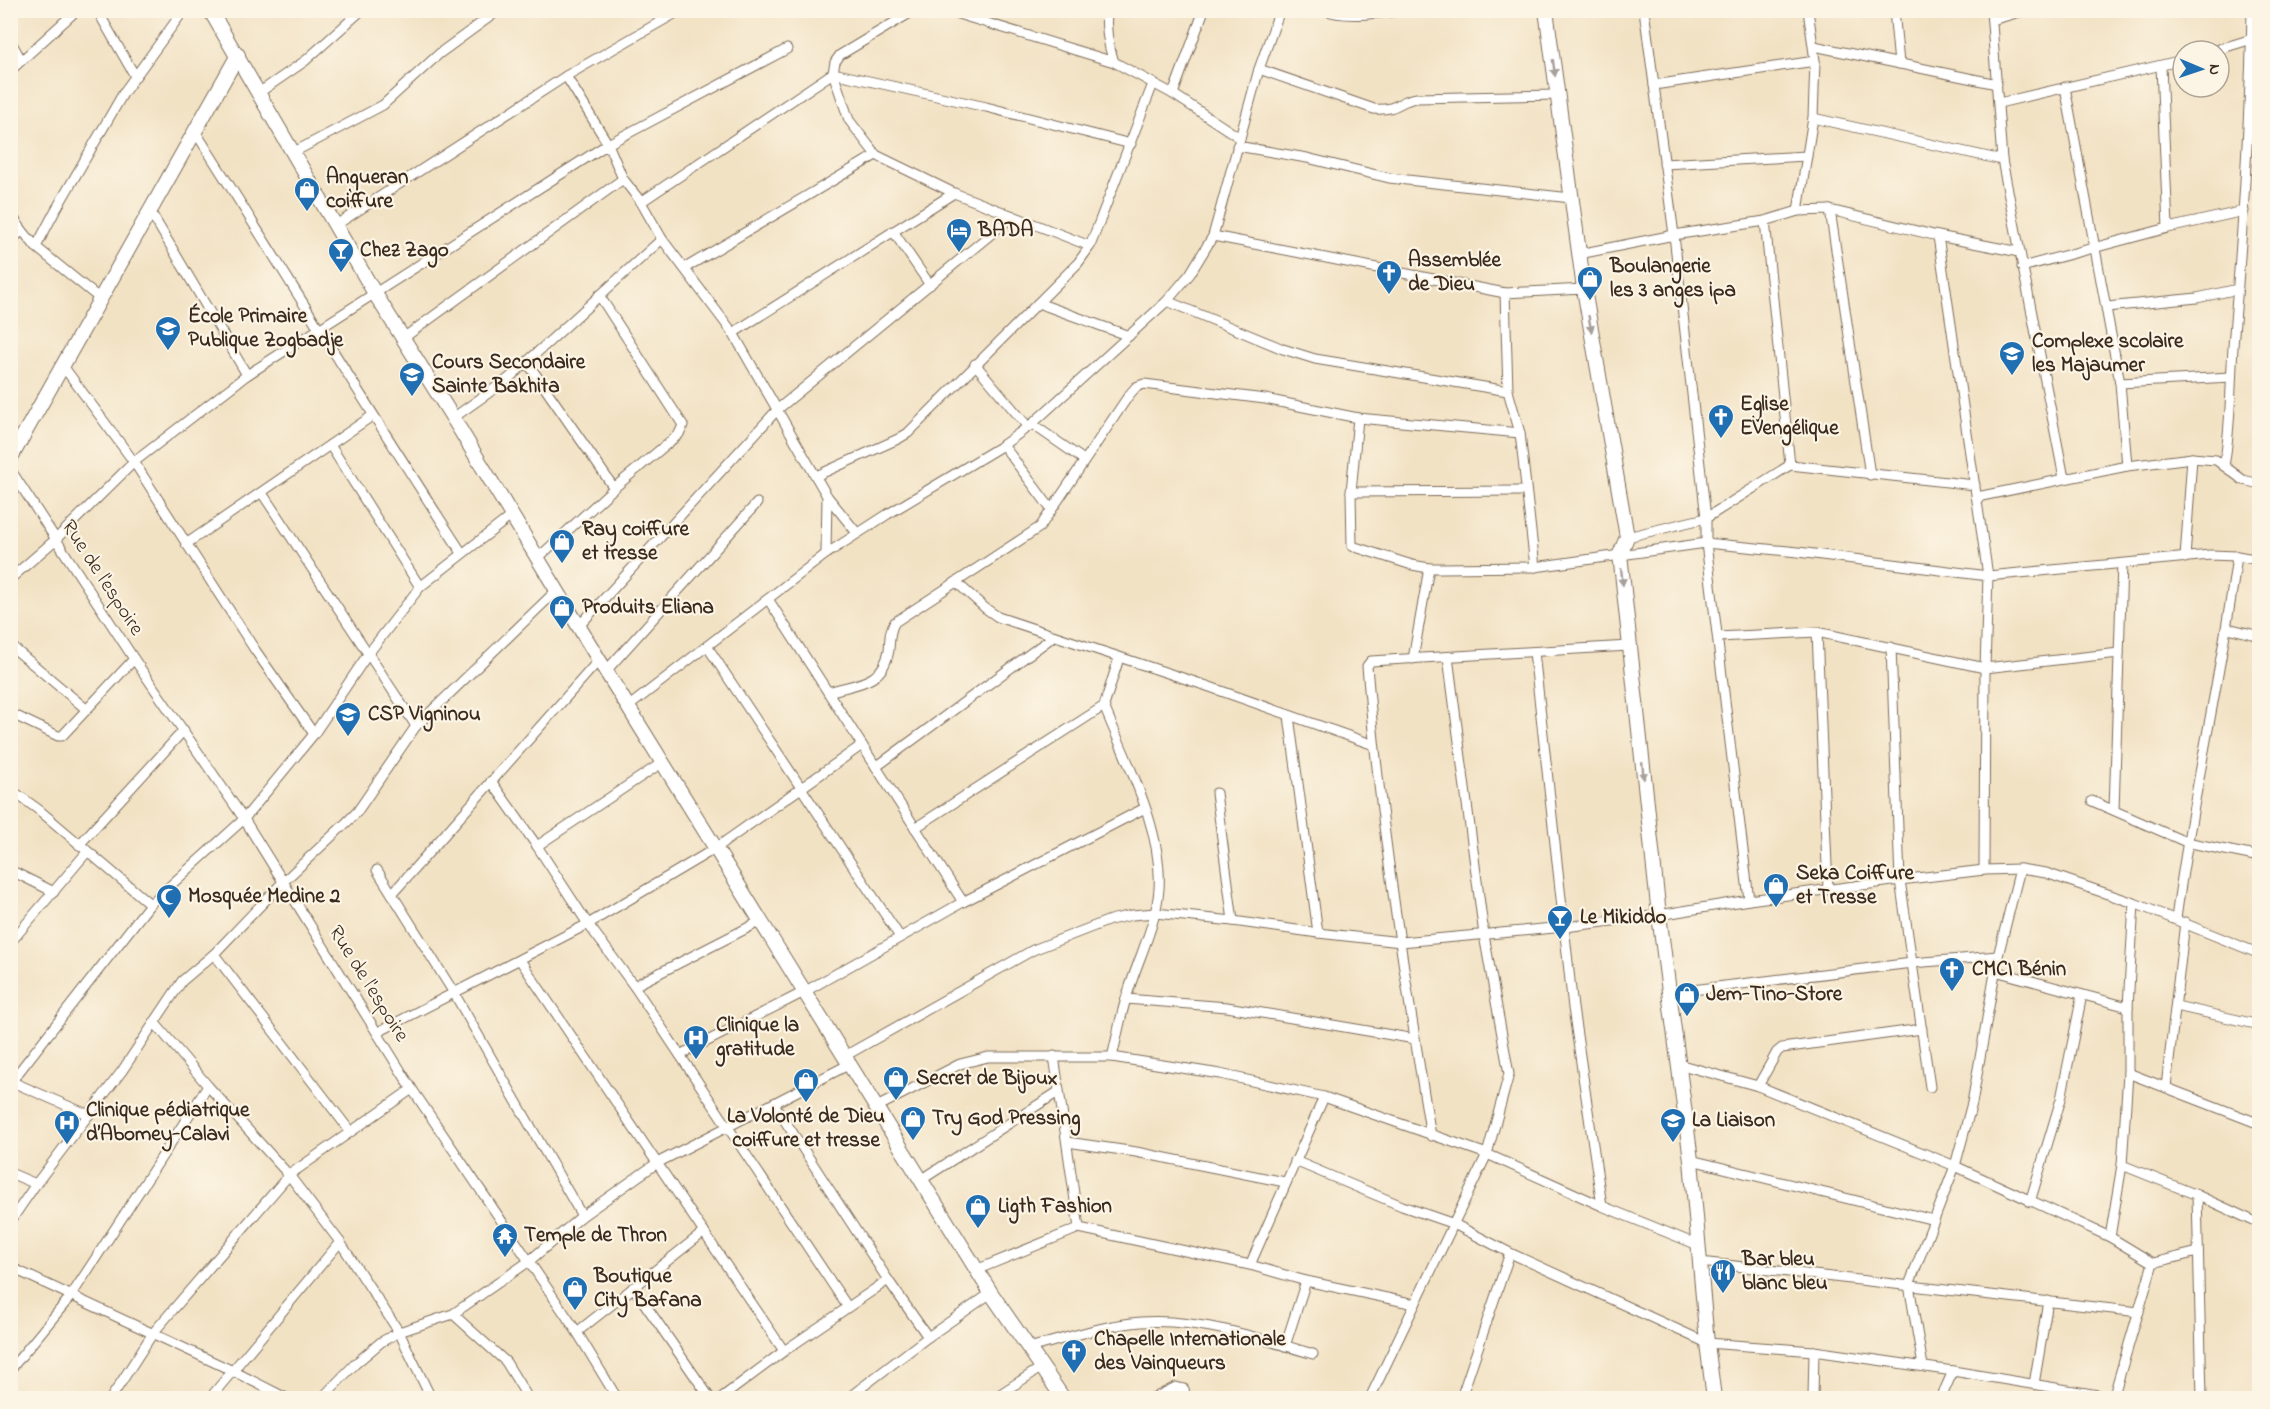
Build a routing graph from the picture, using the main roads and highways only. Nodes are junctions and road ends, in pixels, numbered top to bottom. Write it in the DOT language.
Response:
graph roads {
  1 [pos="210,10"];
  2 [pos="1546,10"];
  3 [pos="238,55"];
  4 [pos="10,459"];
  5 [pos="1063,1398"];
  6 [pos="1714,1398"];
  1 -- 3 [label="main road"];
  2 -- 6 [label="main road, one-way"];
  3 -- 4 [label="main road"];
  3 -- 5 [label="main road"];
}
